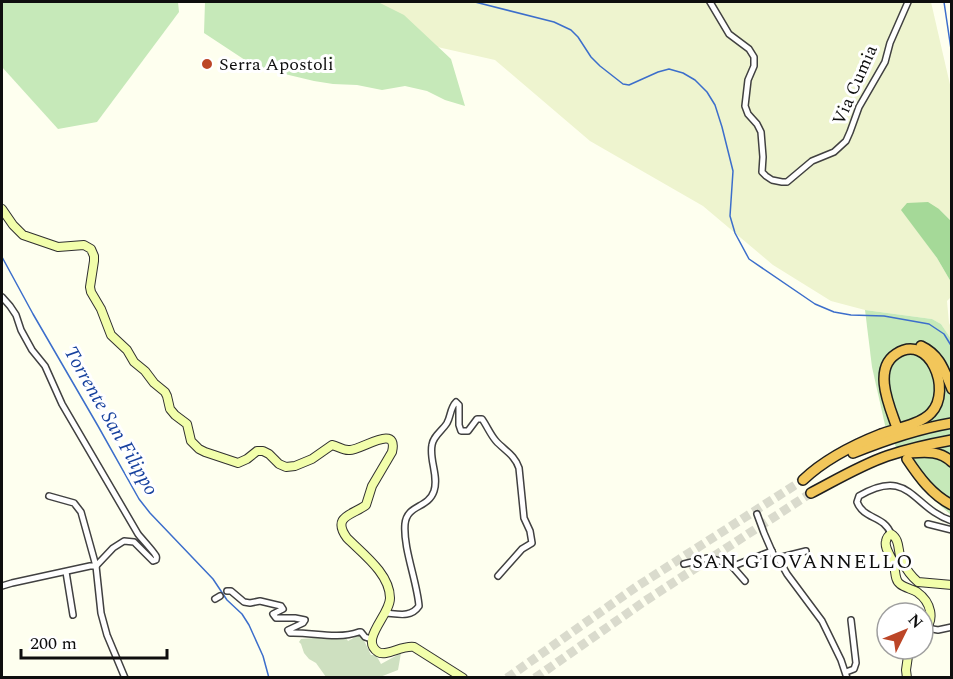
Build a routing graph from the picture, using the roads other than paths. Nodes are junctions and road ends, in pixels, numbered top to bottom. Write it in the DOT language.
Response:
graph roads {
  1 [pos="710,2"];
  2 [pos="908,2"];
  3 [pos="2,209"];
  4 [pos="2,297"];
  5 [pos="951,389"];
  6 [pos="951,423"];
  7 [pos="951,440"];
  8 [pos="886,456"];
  9 [pos="909,458"];
  10 [pos="951,462"];
  11 [pos="811,493"];
  12 [pos="49,496"];
  13 [pos="951,503"];
  14 [pos="757,514"];
  15 [pos="951,522"];
  16 [pos="928,524"];
  17 [pos="951,530"];
  18 [pos="891,534"];
  19 [pos="771,551"];
  20 [pos="806,551"];
  21 [pos="778,558"];
  22 [pos="684,564"];
  23 [pos="731,565"];
  24 [pos="96,567"];
  25 [pos="66,572"];
  26 [pos="498,576"];
  27 [pos="745,582"];
  28 [pos="951,585"];
  29 [pos="2,586"];
  30 [pos="226,591"];
  31 [pos="926,601"];
  32 [pos="386,613"];
  33 [pos="73,615"];
  34 [pos="851,620"];
  35 [pos="951,627"];
  36 [pos="935,630"];
  37 [pos="371,639"];
  38 [pos="907,661"];
  39 [pos="846,675"];
  40 [pos="125,678"];
  41 [pos="464,678"];
  42 [pos="907,678"];
  1 -- 2 [label="street, Via Cumia"];
  3 -- 32 [label="street"];
  4 -- 24 [label="street"];
  5 -- 6 [label="highway"];
  7 -- 8 [label="highway"];
  8 -- 10 [label="highway"];
  8 -- 11 [label="highway"];
  9 -- 13 [label="highway"];
  12 -- 24 [label="street"];
  14 -- 19 [label="street"];
  15 -- 18 [label="street"];
  16 -- 17 [label="street"];
  18 -- 28 [label="street"];
  18 -- 31 [label="street"];
  19 -- 21 [label="street"];
  19 -- 23 [label="street"];
  20 -- 21 [label="street"];
  21 -- 39 [label="street"];
  22 -- 23 [label="street"];
  23 -- 27 [label="street"];
  24 -- 25 [label="street"];
  24 -- 40 [label="street"];
  25 -- 29 [label="street"];
  25 -- 33 [label="street"];
  26 -- 32 [label="street"];
  30 -- 37 [label="street"];
  32 -- 37 [label="street"];
  34 -- 39 [label="street"];
  35 -- 36 [label="street"];
  37 -- 41 [label="street"];
  38 -- 42 [label="street"];
}
